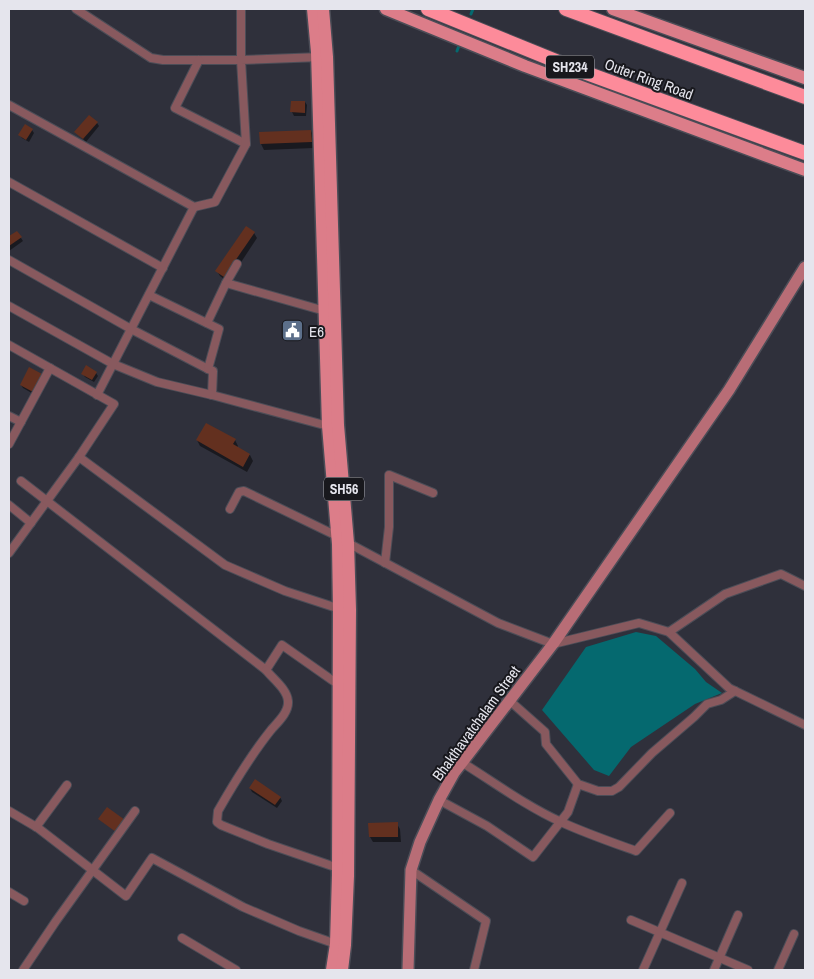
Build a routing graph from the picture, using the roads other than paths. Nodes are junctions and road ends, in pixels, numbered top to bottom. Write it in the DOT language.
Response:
graph roads {
  1 [pos="76,9"];
  2 [pos="241,9"];
  3 [pos="313,9"];
  4 [pos="323,9"];
  5 [pos="386,9"];
  6 [pos="428,9"];
  7 [pos="566,9"];
  8 [pos="613,9"];
  9 [pos="630,9"];
  10 [pos="660,26"];
  11 [pos="322,58"];
  12 [pos="199,60"];
  13 [pos="241,60"];
  14 [pos="805,78"];
  15 [pos="805,97"];
  16 [pos="9,105"];
  17 [pos="246,144"];
  18 [pos="805,153"];
  19 [pos="805,170"];
  20 [pos="9,182"];
  21 [pos="194,208"];
  22 [pos="9,260"];
  23 [pos="237,264"];
  24 [pos="805,267"];
  25 [pos="163,268"];
  26 [pos="226,283"];
  27 [pos="149,295"];
  28 [pos="9,306"];
  29 [pos="324,311"];
  30 [pos="207,323"];
  31 [pos="131,329"];
  32 [pos="9,345"];
  33 [pos="113,364"];
  34 [pos="50,368"];
  35 [pos="208,369"];
  36 [pos="97,394"];
  37 [pos="212,394"];
  38 [pos="9,416"];
  39 [pos="21,422"];
  40 [pos="328,426"];
  41 [pos="9,444"];
  42 [pos="79,457"];
  43 [pos="21,482"];
  44 [pos="433,493"];
  45 [pos="47,501"];
  46 [pos="9,505"];
  47 [pos="230,509"];
  48 [pos="31,523"];
  49 [pos="343,540"];
  50 [pos="9,553"];
  51 [pos="385,564"];
  52 [pos="805,586"];
  53 [pos="344,610"];
  54 [pos="669,632"];
  55 [pos="553,644"];
  56 [pos="266,670"];
  57 [pos="339,685"];
  58 [pos="735,691"];
  59 [pos="510,701"];
  60 [pos="805,725"];
  61 [pos="462,762"];
  62 [pos="578,784"];
  63 [pos="68,785"];
  64 [pos="439,800"];
  65 [pos="9,811"];
  66 [pos="136,812"];
  67 [pos="670,813"];
  68 [pos="561,822"];
  69 [pos="36,827"];
  70 [pos="338,868"];
  71 [pos="92,870"];
  72 [pos="411,870"];
  73 [pos="682,883"];
  74 [pos="9,892"];
  75 [pos="24,901"];
  76 [pos="738,915"];
  77 [pos="631,920"];
  78 [pos="660,932"];
  79 [pos="794,934"];
  80 [pos="182,938"];
  81 [pos="336,944"];
  82 [pos="719,958"];
  83 [pos="23,970"];
  84 [pos="236,970"];
  85 [pos="332,970"];
  86 [pos="342,970"];
  87 [pos="408,970"];
  88 [pos="474,970"];
  89 [pos="643,970"];
  90 [pos="714,970"];
  91 [pos="748,970"];
  92 [pos="778,970"];
  1 -- 12 [label="street"];
  2 -- 13 [label="street"];
  3 -- 11 [label="main road, SH56"];
  4 -- 11 [label="main road, SH56"];
  5 -- 19 [label="main road"];
  6 -- 18 [label="highway, Outer Ring Road / SH234"];
  7 -- 15 [label="highway"];
  8 -- 10 [label="main road"];
  9 -- 10 [label="main road"];
  10 -- 14 [label="main road"];
  11 -- 13 [label="street"];
  11 -- 29 [label="main road, SH56"];
  11 -- 49 [label="main road, SH56"];
  12 -- 13 [label="street"];
  12 -- 17 [label="street"];
  13 -- 17 [label="street"];
  16 -- 21 [label="street"];
  17 -- 21 [label="street"];
  20 -- 25 [label="street"];
  21 -- 25 [label="street"];
  22 -- 31 [label="street"];
  23 -- 26 [label="street"];
  24 -- 55 [label="street, Bhakthavatchalam Street"];
  25 -- 27 [label="street"];
  26 -- 29 [label="street"];
  26 -- 30 [label="street"];
  27 -- 30 [label="street"];
  27 -- 31 [label="street"];
  28 -- 33 [label="street"];
  29 -- 40 [label="main road, SH56"];
  30 -- 35 [label="street"];
  31 -- 33 [label="street"];
  31 -- 35 [label="street"];
  32 -- 34 [label="street"];
  33 -- 36 [label="street"];
  33 -- 37 [label="street"];
  34 -- 36 [label="street"];
  34 -- 39 [label="street"];
  35 -- 37 [label="street"];
  36 -- 42 [label="street"];
  37 -- 40 [label="street"];
  38 -- 39 [label="street"];
  39 -- 41 [label="street"];
  40 -- 49 [label="main road, SH56"];
  42 -- 45 [label="street"];
  42 -- 53 [label="street"];
  43 -- 45 [label="street"];
  44 -- 51 [label="street"];
  45 -- 48 [label="street"];
  45 -- 56 [label="street"];
  46 -- 48 [label="street"];
  47 -- 49 [label="street"];
  48 -- 50 [label="street"];
  49 -- 51 [label="street"];
  49 -- 53 [label="main road, SH56"];
  51 -- 55 [label="street"];
  52 -- 54 [label="street"];
  53 -- 57 [label="main road, SH56"];
  53 -- 86 [label="main road, SH56"];
  54 -- 55 [label="street"];
  54 -- 58 [label="street"];
  55 -- 59 [label="street, Bhakthavatchalam Street"];
  56 -- 57 [label="street"];
  56 -- 70 [label="street"];
  57 -- 70 [label="main road, SH56"];
  58 -- 60 [label="street"];
  58 -- 62 [label="street"];
  59 -- 61 [label="street, Bhakthavatchalam Street"];
  59 -- 62 [label="street"];
  61 -- 64 [label="street, Bhakthavatchalam Street"];
  61 -- 68 [label="street"];
  62 -- 68 [label="street"];
  63 -- 69 [label="street"];
  64 -- 68 [label="street"];
  64 -- 72 [label="street, Bhakthavatchalam Street"];
  65 -- 69 [label="street"];
  66 -- 71 [label="street"];
  67 -- 68 [label="street"];
  69 -- 71 [label="street"];
  70 -- 81 [label="main road, SH56"];
  71 -- 81 [label="street"];
  71 -- 83 [label="street"];
  72 -- 87 [label="street, Bhakthavatchalam Street"];
  72 -- 88 [label="street"];
  73 -- 78 [label="street"];
  74 -- 75 [label="street"];
  76 -- 82 [label="street"];
  77 -- 78 [label="street"];
  78 -- 82 [label="street"];
  78 -- 89 [label="street"];
  79 -- 92 [label="street"];
  80 -- 84 [label="street"];
  81 -- 85 [label="main road, SH56"];
  82 -- 90 [label="street"];
  82 -- 91 [label="street"];
}
